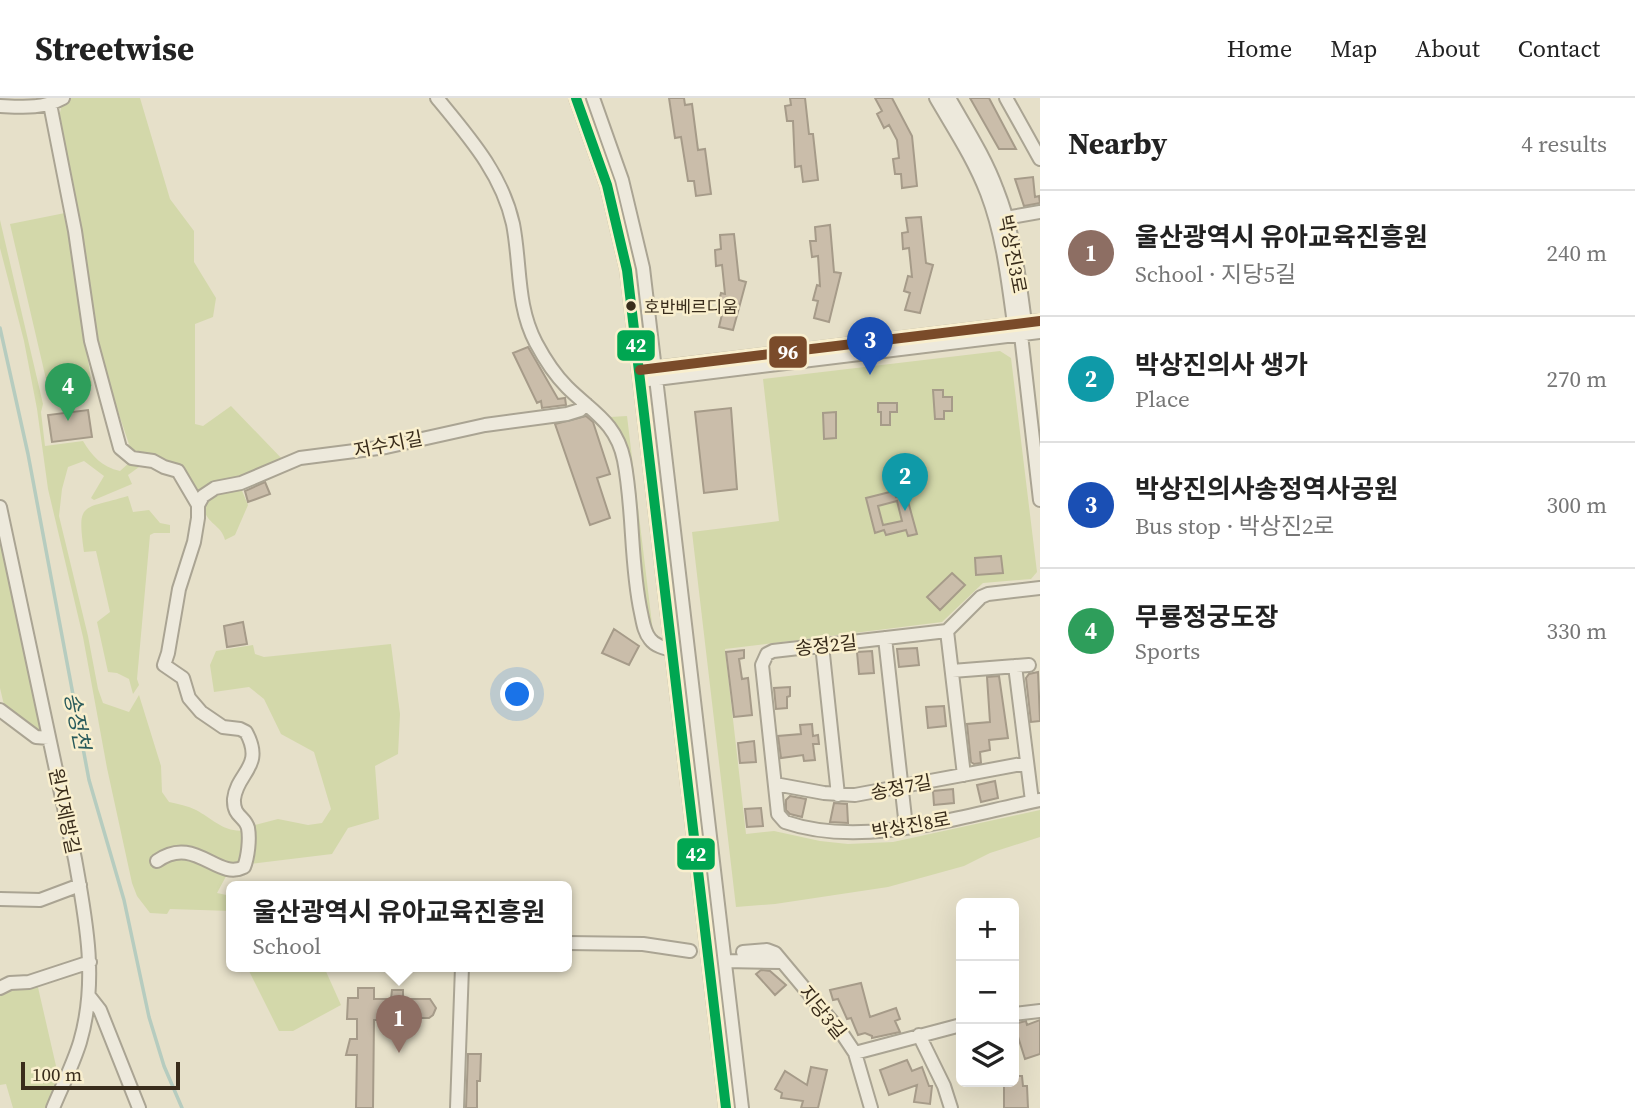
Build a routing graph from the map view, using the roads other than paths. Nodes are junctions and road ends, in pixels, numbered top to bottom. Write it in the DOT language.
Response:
graph roads {
  1 [pos="63,98"];
  2 [pos="437,98"];
  3 [pos="576,98"];
  4 [pos="593,98"];
  5 [pos="936,98"];
  6 [pos="948,98"];
  7 [pos="1006,98"];
  8 [pos="19,102"];
  9 [pos="50,104"];
  10 [pos="0,106"];
  11 [pos="1038,153"];
  12 [pos="1040,212"];
  13 [pos="1001,218"];
  14 [pos="1040,321"];
  15 [pos="1020,327"];
  16 [pos="1040,332"];
  17 [pos="656,373"];
  18 [pos="640,376"];
  19 [pos="586,404"];
  20 [pos="1040,500"];
  21 [pos="198,505"];
  22 [pos="0,507"];
  23 [pos="1040,587"];
  24 [pos="947,631"];
  25 [pos="885,638"];
  26 [pos="822,645"];
  27 [pos="673,650"];
  28 [pos="1029,665"];
  29 [pos="1015,666"];
  30 [pos="952,671"];
  31 [pos="0,710"];
  32 [pos="49,738"];
  33 [pos="1027,763"];
  34 [pos="964,775"];
  35 [pos="775,784"];
  36 [pos="902,788"];
  37 [pos="838,795"];
  38 [pos="1036,801"];
  39 [pos="781,820"];
  40 [pos="906,827"];
  41 [pos="157,861"];
  42 [pos="80,885"];
  43 [pos="0,899"];
  44 [pos="572,943"];
  45 [pos="690,951"];
  46 [pos="743,952"];
  47 [pos="725,961"];
  48 [pos="90,962"];
  49 [pos="782,962"];
  50 [pos="462,972"];
  51 [pos="0,988"];
  52 [pos="89,996"];
  53 [pos="1040,1011"];
  54 [pos="1019,1013"];
  55 [pos="956,1026"];
  56 [pos="919,1035"];
  57 [pos="855,1053"];
  58 [pos="53,1108"];
  59 [pos="139,1108"];
  60 [pos="457,1108"];
  61 [pos="726,1108"];
  62 [pos="742,1108"];
  63 [pos="872,1108"];
  64 [pos="951,1108"];
  1 -- 9 [label="street"];
  2 -- 19 [label="street"];
  3 -- 18 [label="street"];
  4 -- 17 [label="street"];
  5 -- 13 [label="street, 박상진3로"];
  6 -- 13 [label="street, 박상진3로"];
  7 -- 11 [label="street"];
  8 -- 9 [label="street"];
  8 -- 10 [label="street"];
  9 -- 21 [label="street"];
  12 -- 13 [label="street"];
  13 -- 15 [label="street, 박상진3로"];
  14 -- 15 [label="street"];
  15 -- 16 [label="street"];
  15 -- 17 [label="street"];
  15 -- 20 [label="street, 박상진3로"];
  17 -- 18 [label="street"];
  17 -- 47 [label="street"];
  18 -- 27 [label="street"];
  19 -- 21 [label="street, 저수지길"];
  19 -- 27 [label="street"];
  21 -- 41 [label="street"];
  22 -- 32 [label="street, 원지제방길"];
  23 -- 24 [label="street"];
  24 -- 25 [label="street, 송정2길"];
  24 -- 30 [label="street"];
  25 -- 26 [label="street, 송정2길"];
  25 -- 36 [label="street"];
  26 -- 35 [label="street, 송정2길"];
  26 -- 37 [label="street"];
  27 -- 61 [label="street"];
  28 -- 29 [label="street"];
  29 -- 30 [label="street"];
  29 -- 33 [label="street"];
  30 -- 34 [label="street"];
  31 -- 32 [label="street"];
  32 -- 42 [label="street, 원지제방길"];
  33 -- 34 [label="street, 송정7길"];
  33 -- 38 [label="street"];
  34 -- 36 [label="street, 송정7길"];
  35 -- 37 [label="street, 송정7길"];
  35 -- 39 [label="street, 송정2길"];
  36 -- 37 [label="street, 송정7길"];
  36 -- 40 [label="street"];
  38 -- 40 [label="street, 박상진8로"];
  39 -- 40 [label="street, 박상진8로"];
  42 -- 43 [label="street"];
  42 -- 48 [label="street, 원지제방길"];
  44 -- 45 [label="street"];
  46 -- 49 [label="street"];
  47 -- 49 [label="street"];
  47 -- 62 [label="street"];
  48 -- 51 [label="street"];
  48 -- 52 [label="street, 원지제방길"];
  49 -- 57 [label="street, 지당3길"];
  50 -- 60 [label="street"];
  52 -- 58 [label="street, 원지제방길"];
  52 -- 59 [label="street"];
  53 -- 54 [label="street"];
  55 -- 56 [label="street"];
  56 -- 57 [label="street"];
  56 -- 64 [label="street"];
  57 -- 63 [label="street, 지당3길"];
}
